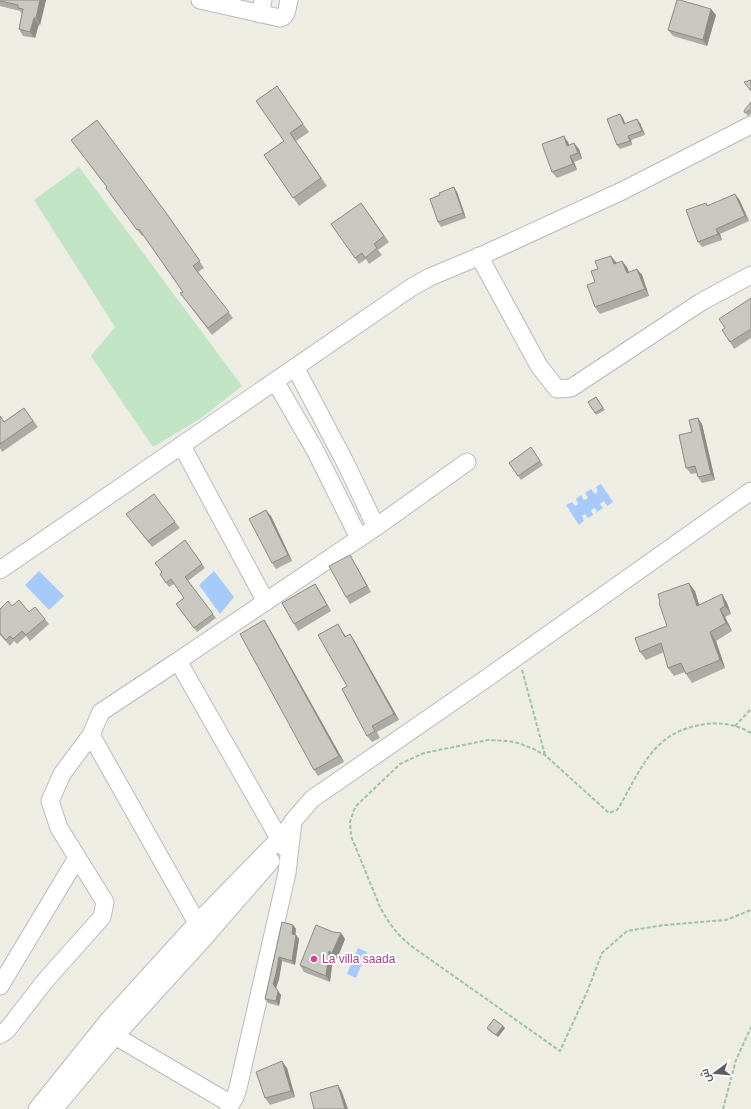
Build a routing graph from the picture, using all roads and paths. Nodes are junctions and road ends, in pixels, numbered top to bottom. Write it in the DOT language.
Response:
graph roads {
  1 [pos="200,0"];
  2 [pos="289,0"];
  3 [pos="219,2"];
  4 [pos="238,4"];
  5 [pos="261,7"];
  6 [pos="751,125"];
  7 [pos="479,256"];
  8 [pos="751,275"];
  9 [pos="295,367"];
  10 [pos="275,381"];
  11 [pos="182,446"];
  12 [pos="467,462"];
  13 [pos="346,464"];
  14 [pos="329,478"];
  15 [pos="751,491"];
  16 [pos="376,526"];
  17 [pos="358,538"];
  18 [pos="0,570"];
  19 [pos="266,602"];
  20 [pos="518,656"];
  21 [pos="178,661"];
  22 [pos="751,709"];
  23 [pos="735,726"];
  24 [pos="751,733"];
  25 [pos="92,735"];
  26 [pos="546,756"];
  27 [pos="285,842"];
  28 [pos="77,858"];
  29 [pos="751,910"];
  30 [pos="201,930"];
  31 [pos="0,986"];
  32 [pos="751,1027"];
  33 [pos="109,1032"];
  34 [pos="0,1035"];
  35 [pos="229,1106"];
  36 [pos="37,1109"];
  37 [pos="54,1109"];
  38 [pos="723,1109"];
  1 -- 3 [label="street"];
  2 -- 5 [label="street"];
  3 -- 4 [label="street"];
  4 -- 5 [label="street"];
  6 -- 7 [label="street"];
  7 -- 8 [label="street"];
  7 -- 9 [label="street"];
  9 -- 10 [label="street"];
  9 -- 13 [label="street"];
  10 -- 11 [label="street"];
  10 -- 14 [label="street"];
  11 -- 18 [label="street"];
  11 -- 19 [label="street"];
  12 -- 16 [label="street"];
  13 -- 14 [label="street"];
  13 -- 16 [label="street"];
  14 -- 17 [label="street"];
  15 -- 20 [label="street"];
  16 -- 17 [label="street"];
  17 -- 19 [label="street"];
  19 -- 21 [label="street"];
  20 -- 26 [label="path"];
  20 -- 27 [label="street"];
  21 -- 25 [label="street"];
  21 -- 27 [label="street"];
  22 -- 23 [label="path"];
  23 -- 24 [label="path"];
  23 -- 26 [label="path"];
  25 -- 28 [label="street"];
  25 -- 30 [label="street"];
  26 -- 29 [label="path"];
  27 -- 30 [label="street"];
  27 -- 35 [label="street"];
  28 -- 31 [label="street"];
  28 -- 34 [label="street"];
  30 -- 33 [label="street"];
  32 -- 38 [label="path"];
  33 -- 35 [label="street"];
  33 -- 36 [label="street"];
  33 -- 37 [label="street"];
}
